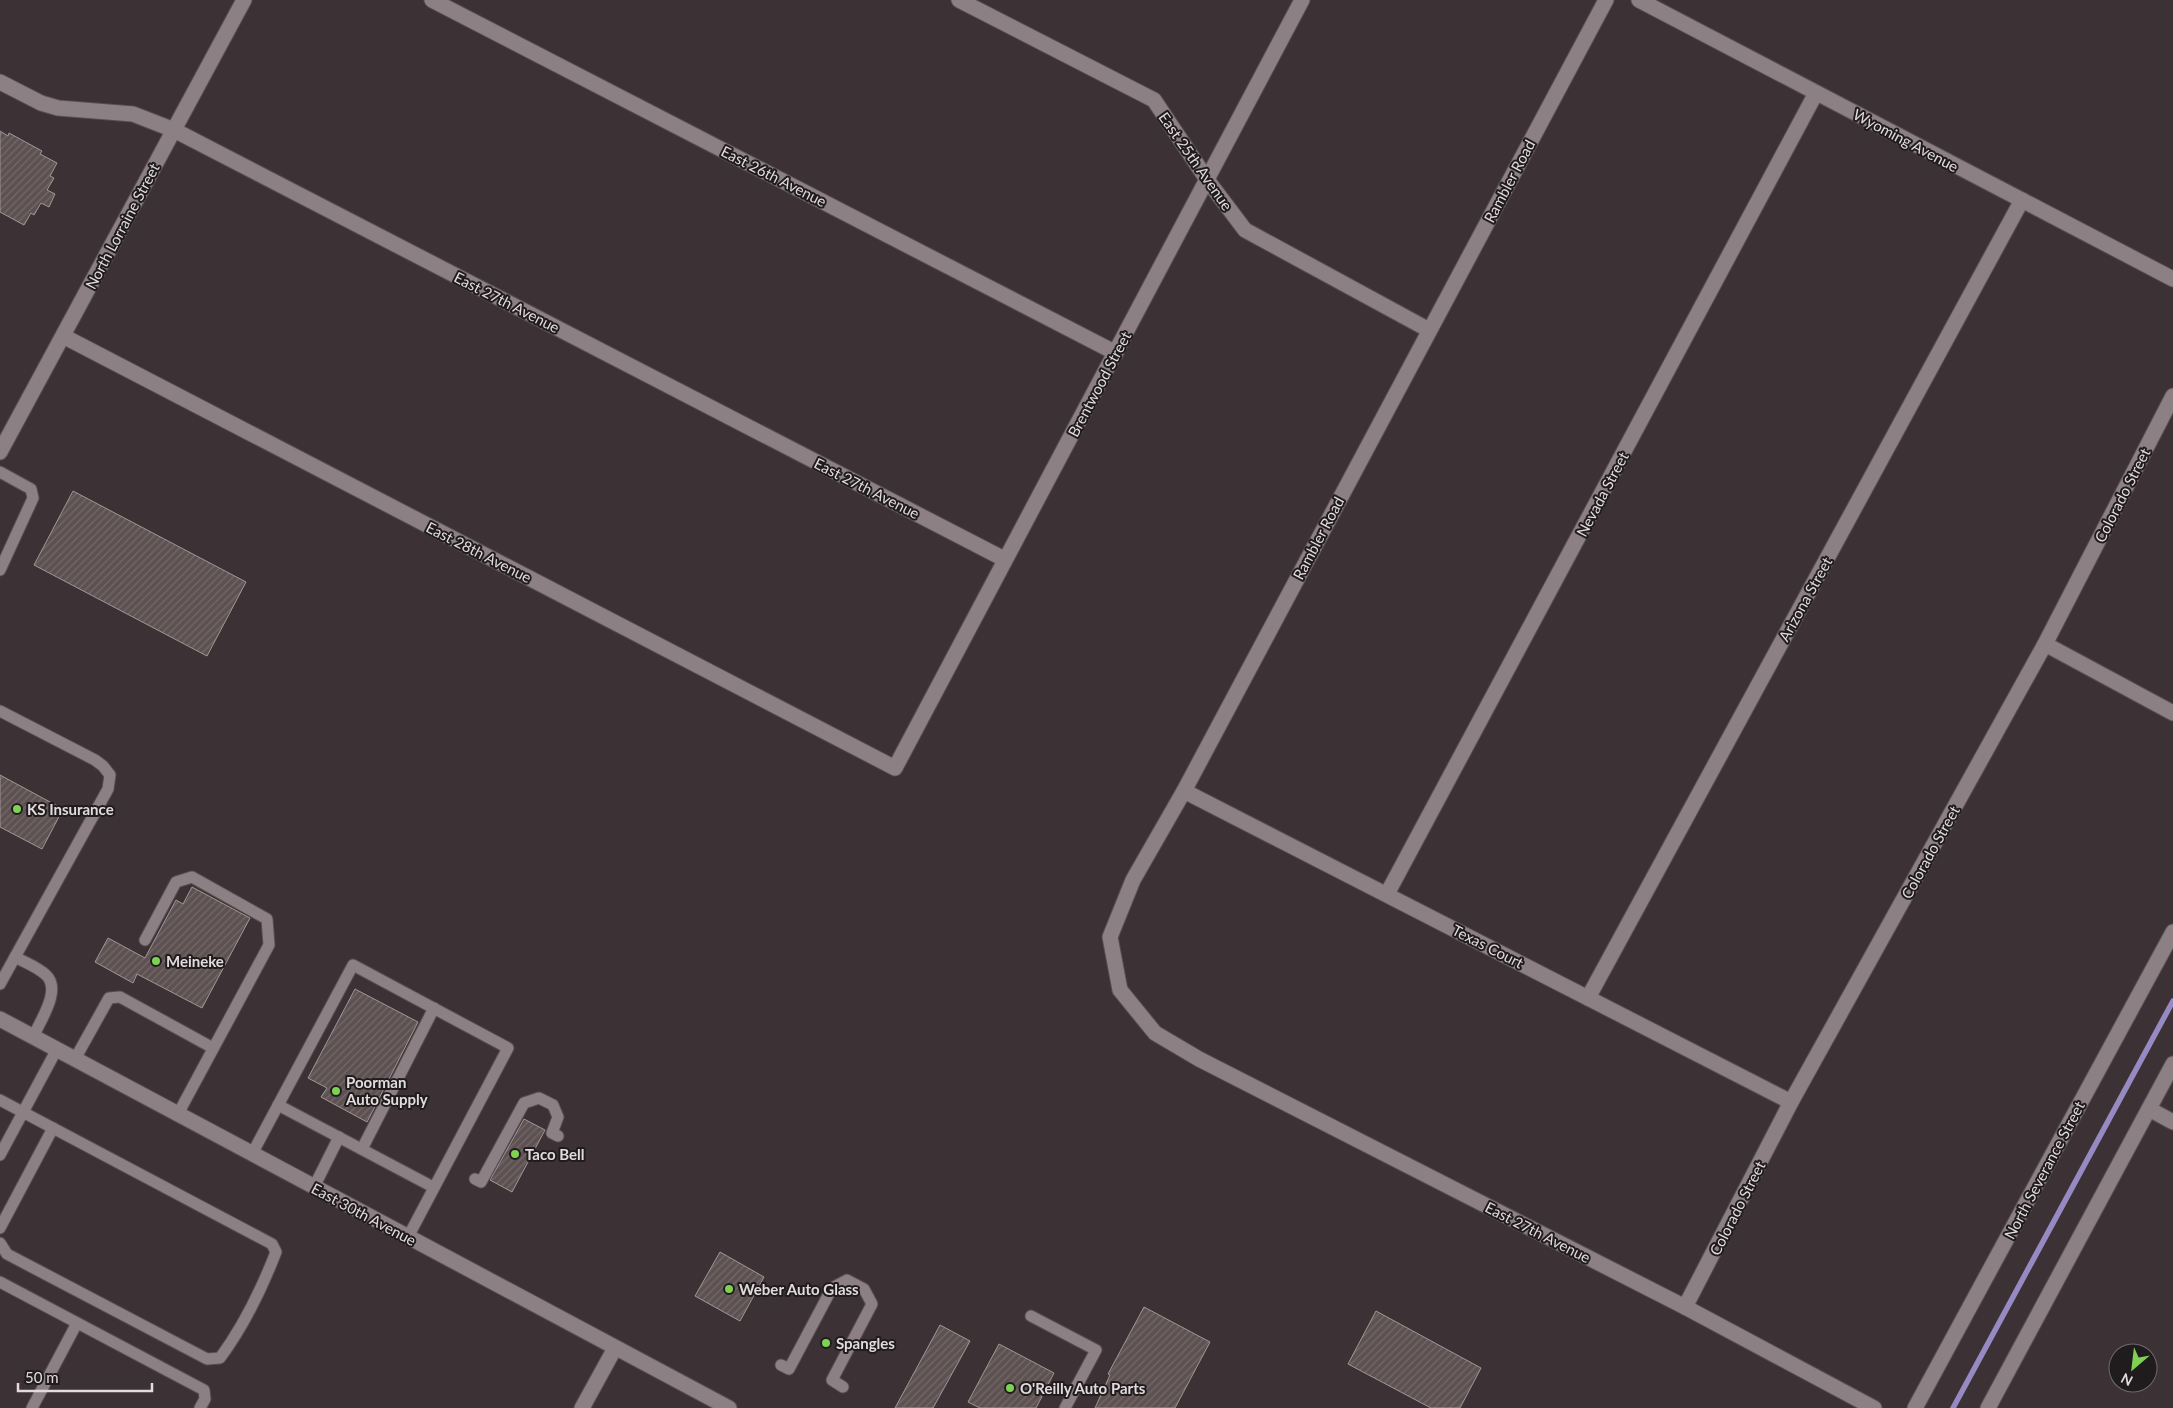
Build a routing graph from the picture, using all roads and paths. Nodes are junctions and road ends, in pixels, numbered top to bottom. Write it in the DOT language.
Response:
graph roads {
  1 [pos="244,0"];
  2 [pos="432,0"];
  3 [pos="959,0"];
  4 [pos="1302,0"];
  5 [pos="1606,0"];
  6 [pos="1639,0"];
  7 [pos="0,82"];
  8 [pos="1816,93"];
  9 [pos="174,130"];
  10 [pos="1208,181"];
  11 [pos="2022,200"];
  12 [pos="2173,279"];
  13 [pos="1429,330"];
  14 [pos="63,336"];
  15 [pos="1116,353"];
  16 [pos="2173,396"];
  17 [pos="0,452"];
  18 [pos="0,472"];
  19 [pos="1004,559"];
  20 [pos="0,570"];
  21 [pos="2045,644"];
  22 [pos="0,711"];
  23 [pos="2173,713"];
  24 [pos="895,768"];
  25 [pos="1184,791"];
  26 [pos="1387,894"];
  27 [pos="2173,932"];
  28 [pos="145,940"];
  29 [pos="15,957"];
  30 [pos="0,984"];
  31 [pos="1588,998"];
  32 [pos="434,1008"];
  33 [pos="0,1019"];
  34 [pos="33,1037"];
  35 [pos="213,1048"];
  36 [pos="57,1049"];
  37 [pos="75,1059"];
  38 [pos="1199,1059"];
  39 [pos="2173,1064"];
  40 [pos="0,1100"];
  41 [pos="1791,1102"];
  42 [pos="278,1105"];
  43 [pos="2149,1109"];
  44 [pos="23,1112"];
  45 [pos="178,1114"];
  46 [pos="2173,1122"];
  47 [pos="53,1128"];
  48 [pos="558,1136"];
  49 [pos="339,1137"];
  50 [pos="362,1149"];
  51 [pos="252,1154"];
  52 [pos="0,1155"];
  53 [pos="475,1179"];
  54 [pos="314,1187"];
  55 [pos="433,1187"];
  56 [pos="0,1228"];
  57 [pos="408,1237"];
  58 [pos="0,1243"];
  59 [pos="0,1282"];
  60 [pos="1685,1307"];
  61 [pos="1031,1316"];
  62 [pos="77,1323"];
  63 [pos="615,1348"];
  64 [pos="781,1365"];
  65 [pos="844,1387"];
  66 [pos="725,1407"];
  67 [pos="32,1408"];
  68 [pos="200,1408"];
  69 [pos="582,1408"];
  70 [pos="1065,1408"];
  71 [pos="1874,1408"];
  72 [pos="1915,1408"];
  73 [pos="1988,1408"];
  1 -- 9 [label="street, North Lorraine Street"];
  2 -- 15 [label="street, East 26th Avenue"];
  3 -- 10 [label="street, East 25th Avenue"];
  4 -- 10 [label="street, Brentwood Street"];
  5 -- 13 [label="street, Rambler Road"];
  6 -- 8 [label="street, Wyoming Avenue"];
  7 -- 9 [label="street, East 27th Avenue"];
  8 -- 11 [label="street, Wyoming Avenue"];
  8 -- 26 [label="street, Nevada Street"];
  9 -- 14 [label="street, North Lorraine Street"];
  9 -- 19 [label="street, East 27th Avenue"];
  10 -- 13 [label="street, East 25th Avenue"];
  10 -- 15 [label="street, Brentwood Street"];
  11 -- 12 [label="street, Wyoming Avenue"];
  11 -- 31 [label="street, Arizona Street"];
  13 -- 25 [label="street, Rambler Road"];
  14 -- 17 [label="street, North Lorraine Street"];
  14 -- 24 [label="street, East 28th Avenue"];
  15 -- 19 [label="street, Brentwood Street"];
  16 -- 21 [label="street, Colorado Street"];
  18 -- 20 [label="lane"];
  19 -- 24 [label="street, Brentwood Street"];
  21 -- 23 [label="street"];
  21 -- 41 [label="street, Colorado Street"];
  22 -- 29 [label="lane"];
  25 -- 26 [label="street, Texas Court"];
  25 -- 38 [label="street, Rambler Road"];
  26 -- 31 [label="street, Texas Court"];
  27 -- 72 [label="street, North Severance Street"];
  28 -- 35 [label="lane"];
  29 -- 30 [label="lane"];
  29 -- 34 [label="lane"];
  31 -- 41 [label="street, Texas Court"];
  32 -- 42 [label="lane"];
  32 -- 50 [label="lane"];
  32 -- 55 [label="lane"];
  33 -- 34 [label="street, East 30th Avenue"];
  34 -- 36 [label="street, East 30th Avenue"];
  35 -- 37 [label="lane"];
  35 -- 45 [label="lane"];
  36 -- 37 [label="street, East 30th Avenue"];
  36 -- 44 [label="lane"];
  37 -- 45 [label="street, East 30th Avenue"];
  38 -- 60 [label="street, East 27th Avenue"];
  39 -- 43 [label="street"];
  40 -- 44 [label="lane"];
  41 -- 60 [label="street, Colorado Street"];
  42 -- 49 [label="lane"];
  42 -- 51 [label="lane"];
  43 -- 46 [label="street"];
  43 -- 73 [label="street"];
  44 -- 47 [label="lane"];
  44 -- 52 [label="lane"];
  45 -- 51 [label="street, East 30th Avenue"];
  47 -- 56 [label="lane"];
  47 -- 58 [label="lane"];
  48 -- 53 [label="lane"];
  49 -- 50 [label="lane"];
  49 -- 54 [label="lane"];
  50 -- 55 [label="lane"];
  51 -- 54 [label="street, East 30th Avenue"];
  54 -- 57 [label="street, East 30th Avenue"];
  55 -- 57 [label="lane"];
  57 -- 63 [label="street, East 30th Avenue"];
  59 -- 62 [label="lane"];
  60 -- 71 [label="street, East 27th Avenue"];
  61 -- 70 [label="lane"];
  62 -- 67 [label="lane"];
  62 -- 68 [label="lane"];
  63 -- 66 [label="street, East 30th Avenue"];
  63 -- 69 [label="street"];
  64 -- 65 [label="lane"];
}
